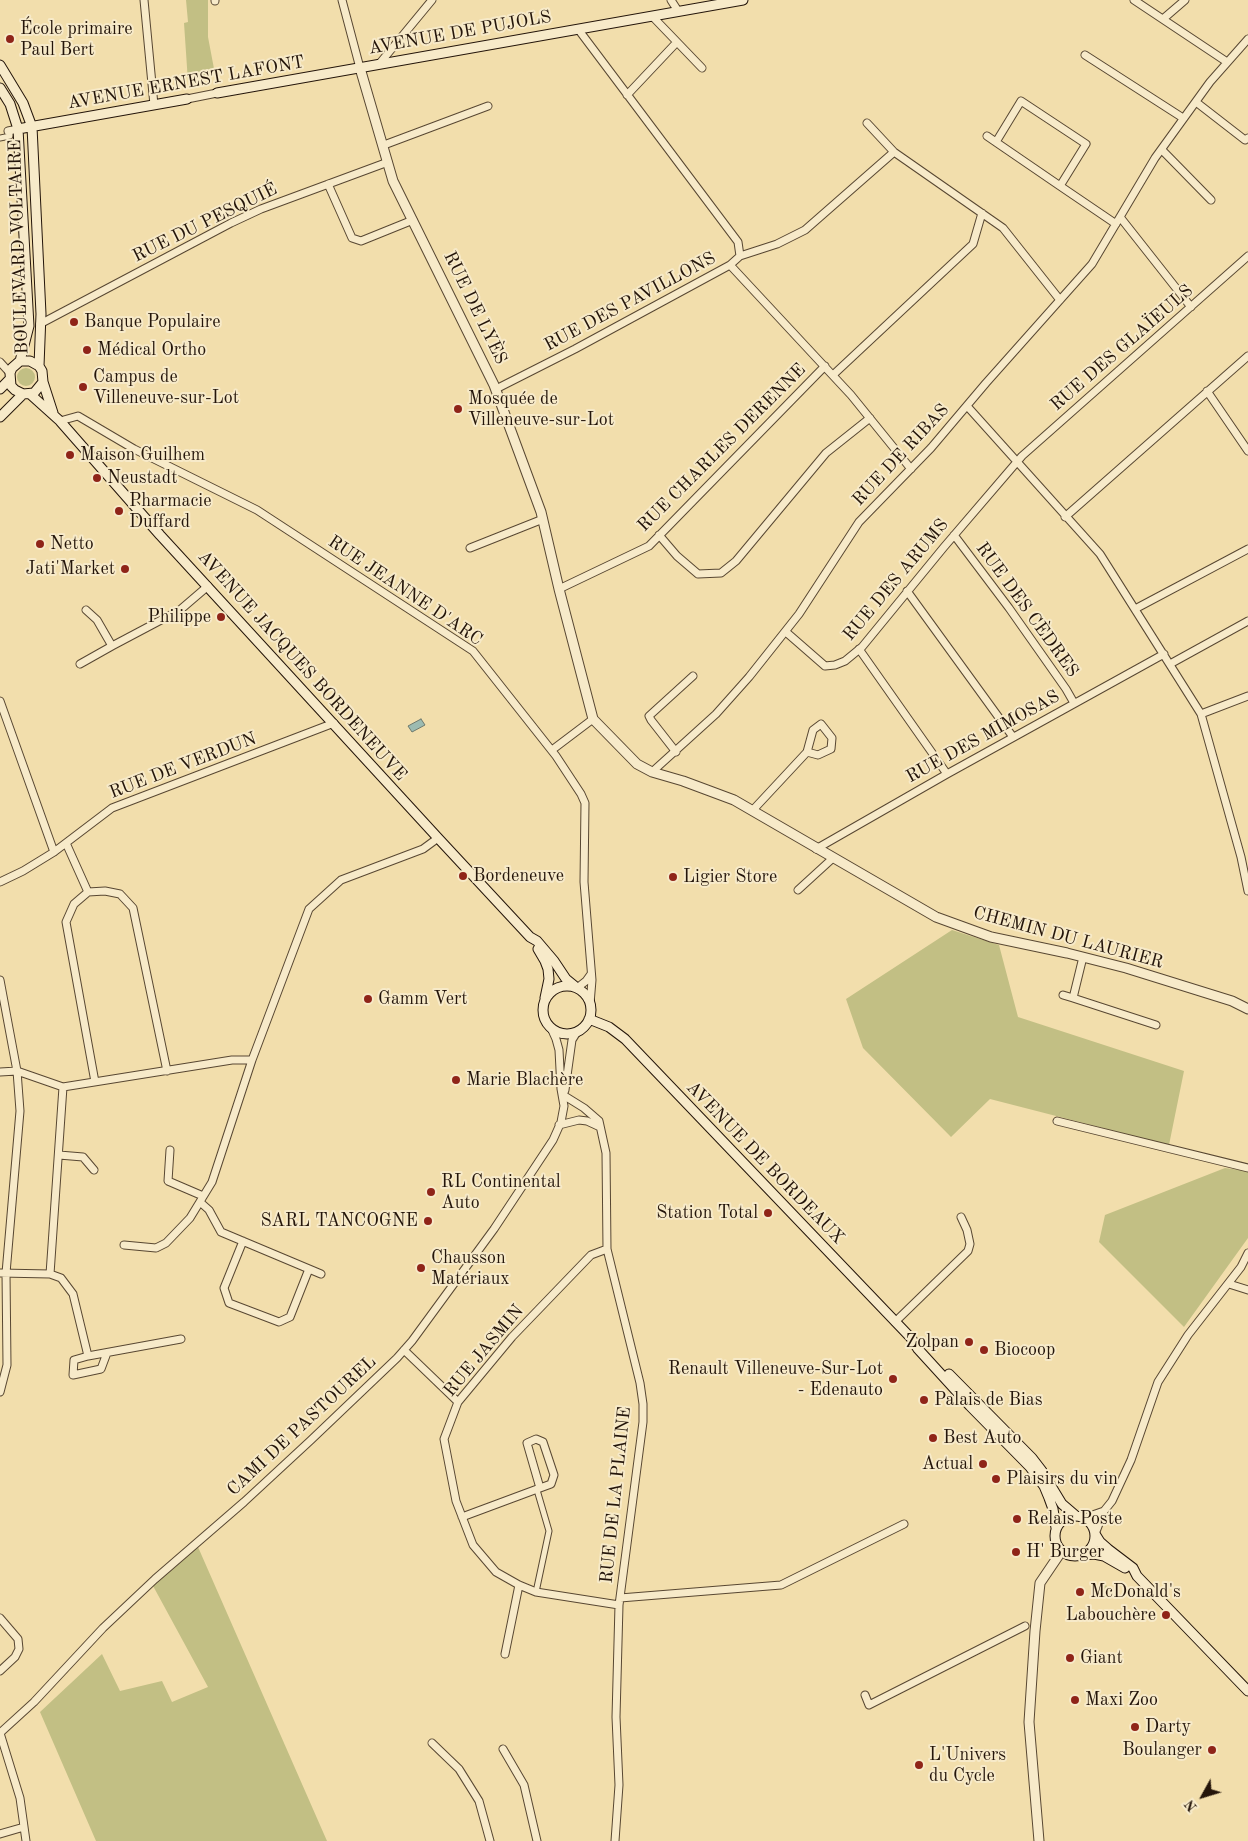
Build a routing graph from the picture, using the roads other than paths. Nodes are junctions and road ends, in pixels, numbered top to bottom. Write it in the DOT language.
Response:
graph roads {
  1 [pos="144,0"];
  2 [pos="342,0"];
  3 [pos="432,0"];
  4 [pos="671,0"];
  5 [pos="743,0"];
  6 [pos="1134,0"];
  7 [pos="1185,0"];
  8 [pos="678,11"];
  9 [pos="652,16"];
  10 [pos="1163,19"];
  11 [pos="578,29"];
  12 [pos="1248,39"];
  13 [pos="678,42"];
  14 [pos="1085,55"];
  15 [pos="1227,62"];
  16 [pos="380,63"];
  17 [pos="0,65"];
  18 [pos="360,68"];
  19 [pos="702,68"];
  20 [pos="0,88"];
  21 [pos="217,93"];
  22 [pos="627,94"];
  23 [pos="187,99"];
  24 [pos="1196,102"];
  25 [pos="154,105"];
  26 [pos="488,106"];
  27 [pos="1183,118"];
  28 [pos="867,123"];
  29 [pos="32,127"];
  30 [pos="12,131"];
  31 [pos="987,136"];
  32 [pos="0,138"];
  33 [pos="1248,138"];
  34 [pos="996,142"];
  35 [pos="384,146"];
  36 [pos="1162,150"];
  37 [pos="894,152"];
  38 [pos="388,162"];
  39 [pos="328,184"];
  40 [pos="1060,186"];
  41 [pos="1211,200"];
  42 [pos="982,213"];
  43 [pos="1120,217"];
  44 [pos="413,220"];
  45 [pos="1116,224"];
  46 [pos="740,256"];
  47 [pos="1248,256"];
  48 [pos="730,265"];
  49 [pos="1060,300"];
  50 [pos="1191,307"];
  51 [pos="40,324"];
  52 [pos="1248,356"];
  53 [pos="20,361"];
  54 [pos="0,362"];
  55 [pos="39,366"];
  56 [pos="824,366"];
  57 [pos="833,375"];
  58 [pos="10,376"];
  59 [pos="43,382"];
  60 [pos="0,389"];
  61 [pos="496,389"];
  62 [pos="1207,391"];
  63 [pos="27,394"];
  64 [pos="967,406"];
  65 [pos="0,417"];
  66 [pos="57,418"];
  67 [pos="870,418"];
  68 [pos="1248,451"];
  69 [pos="1017,463"];
  70 [pos="911,469"];
  71 [pos="1065,517"];
  72 [pos="543,519"];
  73 [pos="660,535"];
  74 [pos="954,535"];
  75 [pos="470,548"];
  76 [pos="1248,548"];
  77 [pos="208,586"];
  78 [pos="559,589"];
  79 [pos="907,591"];
  80 [pos="1135,609"];
  81 [pos="86,610"];
  82 [pos="1248,621"];
  83 [pos="786,632"];
  84 [pos="112,646"];
  85 [pos="859,649"];
  86 [pos="1164,654"];
  87 [pos="80,664"];
  88 [pos="1170,664"];
  89 [pos="693,676"];
  90 [pos="1248,696"];
  91 [pos="0,701"];
  92 [pos="1074,704"];
  93 [pos="1201,714"];
  94 [pos="593,719"];
  95 [pos="334,723"];
  96 [pos="1013,737"];
  97 [pos="552,750"];
  98 [pos="676,752"];
  99 [pos="807,752"];
  100 [pos="652,772"];
  101 [pos="947,774"];
  102 [pos="752,811"];
  103 [pos="438,838"];
  104 [pos="66,843"];
  105 [pos="816,849"];
  106 [pos="54,852"];
  107 [pos="833,858"];
  108 [pos="0,882"];
  109 [pos="798,890"];
  110 [pos="1248,891"];
  111 [pos="88,892"];
  112 [pos="530,937"];
  113 [pos="1083,957"];
  114 [pos="591,974"];
  115 [pos="0,980"];
  116 [pos="577,988"];
  117 [pos="1063,995"];
  118 [pos="1073,998"];
  119 [pos="545,1001"];
  120 [pos="590,1004"];
  121 [pos="1248,1009"];
  122 [pos="589,1019"];
  123 [pos="1156,1025"];
  124 [pos="551,1028"];
  125 [pos="578,1032"];
  126 [pos="252,1060"];
  127 [pos="166,1070"];
  128 [pos="17,1071"];
  129 [pos="0,1072"];
  130 [pos="95,1082"];
  131 [pos="63,1086"];
  132 [pos="563,1095"];
  133 [pos="1057,1120"];
  134 [pos="559,1125"];
  135 [pos="600,1127"];
  136 [pos="170,1150"];
  137 [pos="59,1155"];
  138 [pos="1248,1168"];
  139 [pos="94,1170"];
  140 [pos="202,1199"];
  141 [pos="961,1217"];
  142 [pos="243,1241"];
  143 [pos="124,1245"];
  144 [pos="607,1249"];
  145 [pos="1248,1253"];
  146 [pos="309,1269"];
  147 [pos="3,1273"];
  148 [pos="50,1274"];
  149 [pos="321,1274"];
  150 [pos="1229,1284"];
  151 [pos="1248,1290"];
  152 [pos="895,1322"];
  153 [pos="911,1338"];
  154 [pos="182,1339"];
  155 [pos="404,1350"];
  156 [pos="108,1353"];
  157 [pos="88,1356"];
  158 [pos="0,1392"];
  159 [pos="458,1402"];
  160 [pos="972,1408"];
  161 [pos="1011,1437"];
  162 [pos="539,1489"];
  163 [pos="1104,1511"];
  164 [pos="462,1517"];
  165 [pos="1080,1517"];
  166 [pos="904,1524"];
  167 [pos="1056,1528"];
  168 [pos="1095,1534"];
  169 [pos="1061,1552"];
  170 [pos="1081,1556"];
  171 [pos="1137,1576"];
  172 [pos="519,1585"];
  173 [pos="536,1592"];
  174 [pos="620,1602"];
  175 [pos="0,1618"];
  176 [pos="1025,1626"];
  177 [pos="505,1654"];
  178 [pos="0,1671"];
  179 [pos="1248,1691"];
  180 [pos="865,1695"];
  181 [pos="0,1733"];
  182 [pos="432,1743"];
  183 [pos="503,1749"];
  184 [pos="24,1827"];
  185 [pos="0,1834"];
  186 [pos="26,1841"];
  187 [pos="490,1841"];
  188 [pos="537,1841"];
  189 [pos="615,1841"];
  190 [pos="1039,1841"];
  1 -- 25 [label="street"];
  2 -- 18 [label="street"];
  3 -- 16 [label="street"];
  4 -- 8 [label="street"];
  5 -- 8 [label="main road, AVENUE DE PUJOLS"];
  6 -- 10 [label="street"];
  7 -- 10 [label="street"];
  8 -- 9 [label="main road, AVENUE DE PUJOLS"];
  9 -- 11 [label="main road, AVENUE DE PUJOLS"];
  9 -- 13 [label="street"];
  10 -- 15 [label="street"];
  11 -- 16 [label="main road, AVENUE DE PUJOLS"];
  11 -- 22 [label="street, RUE DES PAVILLONS"];
  12 -- 15 [label="street, RUE DE RIBAS"];
  13 -- 19 [label="street"];
  13 -- 22 [label="street"];
  14 -- 27 [label="street"];
  15 -- 24 [label="street, RUE DE RIBAS"];
  16 -- 18 [label="main road, AVENUE DE PUJOLS"];
  17 -- 29 [label="main road, BOULEVARD VOLTAIRE"];
  18 -- 21 [label="main road, AVENUE ERNEST LAFONT"];
  18 -- 35 [label="main road, RUE DE LYÈS"];
  20 -- 30 [label="main road, BOULEVARD VOLTAIRE"];
  21 -- 23 [label="street, AVENUE ERNEST LAFONT"];
  22 -- 46 [label="street, RUE DES PAVILLONS"];
  23 -- 25 [label="main road, AVENUE ERNEST LAFONT"];
  24 -- 27 [label="street, RUE DE RIBAS"];
  24 -- 33 [label="street"];
  25 -- 29 [label="main road, AVENUE ERNEST LAFONT"];
  26 -- 35 [label="street"];
  27 -- 36 [label="street, RUE DE RIBAS"];
  28 -- 37 [label="street"];
  29 -- 30 [label="main road, AVENUE ERNEST LAFONT"];
  29 -- 51 [label="main road, BOULEVARD VOLTAIRE"];
  30 -- 32 [label="street"];
  30 -- 53 [label="main road, BOULEVARD VOLTAIRE"];
  31 -- 34 [label="street"];
  34 -- 40 [label="street"];
  34 -- 40 [label="street"];
  35 -- 38 [label="main road, RUE DE LYÈS"];
  36 -- 41 [label="street"];
  36 -- 43 [label="street, RUE DE RIBAS"];
  37 -- 42 [label="street"];
  37 -- 46 [label="street"];
  38 -- 39 [label="street, RUE DU PESQUIÉ"];
  38 -- 44 [label="main road, RUE DE LYÈS"];
  39 -- 44 [label="street"];
  39 -- 51 [label="street, RUE DU PESQUIÉ"];
  40 -- 45 [label="street"];
  42 -- 49 [label="street"];
  42 -- 57 [label="street"];
  43 -- 45 [label="street, RUE DE RIBAS"];
  43 -- 50 [label="street"];
  44 -- 61 [label="main road, RUE DE LYÈS"];
  45 -- 49 [label="street, RUE DE RIBAS"];
  46 -- 48 [label="street, RUE DES PAVILLONS"];
  47 -- 50 [label="street, RUE DES GLAÏEULS"];
  48 -- 56 [label="street"];
  48 -- 61 [label="street, RUE DES PAVILLONS"];
  49 -- 64 [label="street, RUE DE RIBAS"];
  50 -- 69 [label="street, RUE DES GLAÏEULS"];
  51 -- 55 [label="main road, BOULEVARD VOLTAIRE"];
  52 -- 62 [label="street"];
  53 -- 55 [label="main road"];
  53 -- 58 [label="main road"];
  54 -- 58 [label="street"];
  55 -- 59 [label="main road"];
  56 -- 57 [label="street"];
  56 -- 73 [label="street, RUE CHARLES DERENNE"];
  57 -- 67 [label="street"];
  58 -- 60 [label="main road"];
  58 -- 63 [label="main road"];
  59 -- 63 [label="main road"];
  59 -- 66 [label="main road"];
  61 -- 72 [label="main road, RUE DE LYÈS"];
  62 -- 68 [label="street"];
  62 -- 71 [label="street"];
  63 -- 65 [label="main road"];
  63 -- 66 [label="main road, AVENUE JACQUES BORDENEUVE"];
  64 -- 69 [label="street"];
  64 -- 70 [label="street, RUE DE RIBAS"];
  66 -- 77 [label="main road, AVENUE JACQUES BORDENEUVE"];
  66 -- 97 [label="street, RUE JEANNE D'ARC"];
  67 -- 70 [label="street"];
  67 -- 73 [label="street"];
  69 -- 71 [label="street"];
  69 -- 74 [label="street, RUE DES ARUMS"];
  70 -- 83 [label="street, RUE DE RIBAS"];
  71 -- 80 [label="street"];
  72 -- 75 [label="street"];
  72 -- 78 [label="main road, RUE DE LYÈS"];
  73 -- 78 [label="street, RUE CHARLES DERENNE"];
  74 -- 79 [label="street, RUE DES ARUMS"];
  74 -- 92 [label="street, RUE DES CÈDRES"];
  76 -- 80 [label="street"];
  77 -- 84 [label="street"];
  77 -- 95 [label="main road, AVENUE JACQUES BORDENEUVE"];
  78 -- 94 [label="main road, RUE DE LYÈS"];
  79 -- 85 [label="street, RUE DES ARUMS"];
  79 -- 96 [label="street"];
  80 -- 86 [label="street"];
  81 -- 84 [label="street"];
  82 -- 88 [label="street"];
  83 -- 85 [label="street, RUE DES ARUMS"];
  83 -- 98 [label="street, RUE DE RIBAS"];
  84 -- 87 [label="street"];
  85 -- 101 [label="street"];
  86 -- 88 [label="street"];
  86 -- 92 [label="street, RUE DES MIMOSAS"];
  88 -- 93 [label="street"];
  89 -- 98 [label="street"];
  90 -- 93 [label="street"];
  91 -- 106 [label="street"];
  92 -- 96 [label="street, RUE DES MIMOSAS"];
  93 -- 110 [label="street"];
  94 -- 97 [label="street"];
  94 -- 100 [label="main road, CHEMIN DU LAURIER"];
  95 -- 103 [label="main road, AVENUE JACQUES BORDENEUVE"];
  95 -- 104 [label="street, RUE DE VERDUN"];
  96 -- 101 [label="street, RUE DES MIMOSAS"];
  97 -- 114 [label="street, RUE JEANNE D'ARC"];
  98 -- 100 [label="street, RUE DE RIBAS"];
  99 -- 102 [label="street"];
  100 -- 102 [label="main road, CHEMIN DU LAURIER"];
  101 -- 105 [label="street, RUE DES MIMOSAS"];
  102 -- 105 [label="main road, CHEMIN DU LAURIER"];
  103 -- 112 [label="main road, AVENUE JACQUES BORDENEUVE"];
  103 -- 126 [label="street"];
  104 -- 106 [label="street, RUE DE VERDUN"];
  104 -- 111 [label="street"];
  105 -- 107 [label="main road, CHEMIN DU LAURIER"];
  106 -- 108 [label="street, RUE DE VERDUN"];
  107 -- 109 [label="street"];
  107 -- 113 [label="main road, CHEMIN DU LAURIER"];
  111 -- 127 [label="street"];
  111 -- 130 [label="street"];
  112 -- 116 [label="main road, AVENUE JACQUES BORDENEUVE"];
  112 -- 119 [label="main road, AVENUE JACQUES BORDENEUVE"];
  113 -- 118 [label="street"];
  113 -- 121 [label="main road, CHEMIN DU LAURIER"];
  114 -- 116 [label="street"];
  114 -- 120 [label="street, RUE JEANNE D'ARC"];
  115 -- 128 [label="street"];
  116 -- 119 [label="main road"];
  116 -- 120 [label="main road"];
  117 -- 118 [label="street"];
  118 -- 123 [label="street"];
  119 -- 124 [label="main road"];
  120 -- 122 [label="main road"];
  122 -- 125 [label="main road"];
  122 -- 152 [label="main road, AVENUE DE BORDEAUX"];
  124 -- 125 [label="main road"];
  124 -- 132 [label="street, CAMI DE PASTOUREL"];
  125 -- 132 [label="street, CAMI DE PASTOUREL"];
  126 -- 127 [label="street"];
  126 -- 140 [label="street"];
  127 -- 130 [label="street"];
  128 -- 129 [label="street"];
  128 -- 131 [label="street"];
  128 -- 147 [label="street"];
  130 -- 131 [label="street"];
  131 -- 137 [label="street"];
  132 -- 134 [label="street, CAMI DE PASTOUREL"];
  132 -- 135 [label="street, RUE DE LA PLAINE"];
  133 -- 138 [label="street"];
  134 -- 135 [label="street"];
  134 -- 155 [label="street, CAMI DE PASTOUREL"];
  135 -- 144 [label="street, RUE DE LA PLAINE"];
  136 -- 140 [label="street"];
  137 -- 139 [label="street"];
  137 -- 148 [label="street"];
  140 -- 142 [label="street"];
  140 -- 143 [label="street"];
  141 -- 152 [label="street"];
  142 -- 146 [label="street"];
  142 -- 146 [label="street"];
  144 -- 159 [label="street, RUE JASMIN"];
  144 -- 174 [label="street, RUE DE LA PLAINE"];
  145 -- 150 [label="street"];
  146 -- 149 [label="street"];
  147 -- 148 [label="street"];
  147 -- 158 [label="street"];
  148 -- 157 [label="street"];
  150 -- 151 [label="street"];
  150 -- 163 [label="street"];
  152 -- 153 [label="main road, AVENUE DE BORDEAUX"];
  153 -- 160 [label="main road, AVENUE DE BORDEAUX"];
  153 -- 161 [label="main road, AVENUE DE BORDEAUX"];
  154 -- 156 [label="street"];
  155 -- 159 [label="street"];
  155 -- 181 [label="street, CAMI DE PASTOUREL"];
  156 -- 157 [label="street"];
  156 -- 157 [label="street"];
  159 -- 164 [label="street, RUE JASMIN"];
  160 -- 161 [label="main road"];
  160 -- 167 [label="main road, AVENUE DE BORDEAUX"];
  161 -- 165 [label="main road, AVENUE DE BORDEAUX"];
  162 -- 162 [label="street"];
  162 -- 164 [label="street"];
  162 -- 173 [label="street"];
  163 -- 165 [label="street"];
  163 -- 168 [label="street"];
  164 -- 172 [label="street, RUE JASMIN"];
  165 -- 167 [label="main road"];
  165 -- 168 [label="main road"];
  166 -- 174 [label="street, RUE JASMIN"];
  167 -- 169 [label="main road"];
  168 -- 170 [label="main road"];
  168 -- 171 [label="main road"];
  169 -- 170 [label="main road"];
  169 -- 190 [label="main road"];
  170 -- 171 [label="main road"];
  171 -- 179 [label="main road"];
  172 -- 173 [label="street, RUE JASMIN"];
  172 -- 177 [label="street"];
  173 -- 174 [label="street, RUE JASMIN"];
  174 -- 189 [label="street, RUE DE LA PLAINE"];
  175 -- 178 [label="street"];
  176 -- 180 [label="street"];
  181 -- 184 [label="street"];
  182 -- 187 [label="street"];
  183 -- 188 [label="street"];
  184 -- 185 [label="street"];
  184 -- 186 [label="street"];
}
